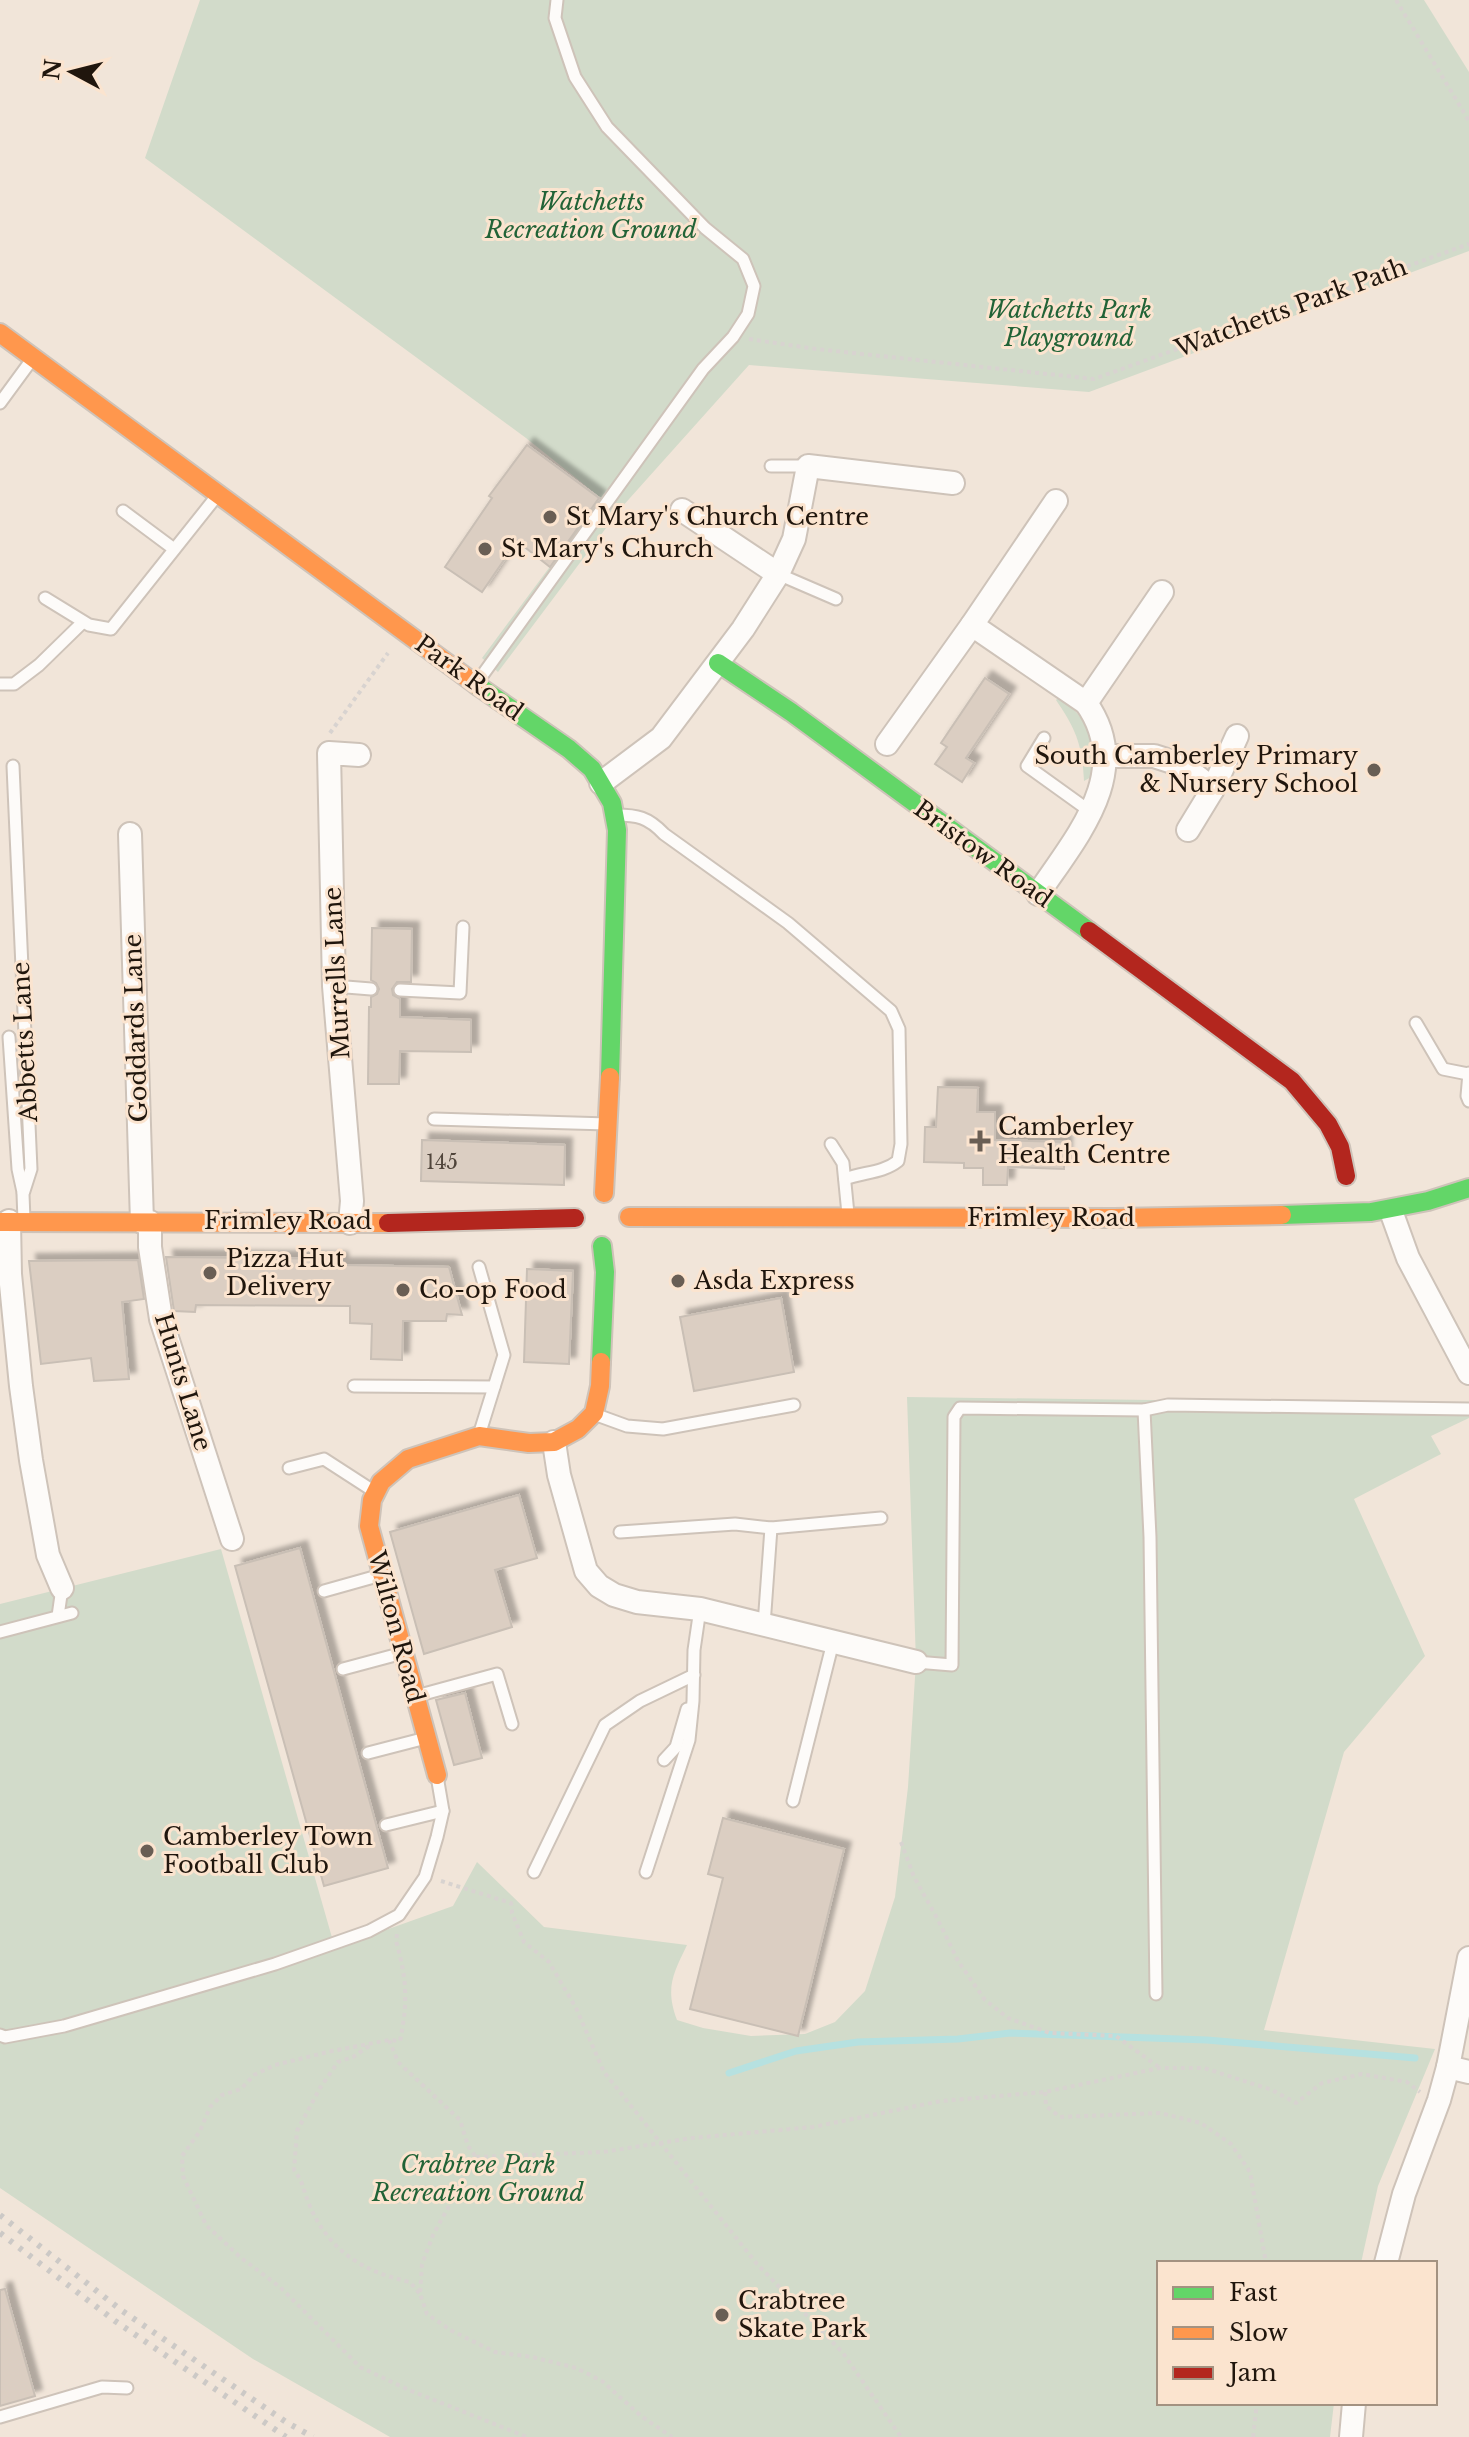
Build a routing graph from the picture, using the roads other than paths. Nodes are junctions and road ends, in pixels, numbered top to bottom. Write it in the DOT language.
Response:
graph roads {
  1 [pos="557,0"];
  2 [pos="0,333"];
  3 [pos="34,358"];
  4 [pos="0,403"];
  5 [pos="771,466"];
  6 [pos="808,466"];
  7 [pos="953,483"];
  8 [pos="219,494"];
  9 [pos="1056,501"];
  10 [pos="682,510"];
  11 [pos="123,511"];
  12 [pos="174,549"];
  13 [pos="778,574"];
  14 [pos="1162,592"];
  15 [pos="45,598"];
  16 [pos="836,599"];
  17 [pos="83,622"];
  18 [pos="972,625"];
  19 [pos="718,663"];
  20 [pos="481,677"];
  21 [pos="0,684"];
  22 [pos="1086,703"];
  23 [pos="1237,736"];
  24 [pos="1044,738"];
  25 [pos="887,744"];
  26 [pos="359,755"];
  27 [pos="1104,756"];
  28 [pos="13,766"];
  29 [pos="601,783"];
  30 [pos="1213,789"];
  31 [pos="1091,812"];
  32 [pos="616,815"];
  33 [pos="1188,830"];
  34 [pos="130,834"];
  35 [pos="1038,894"];
  36 [pos="463,927"];
  37 [pos="334,986"];
  38 [pos="371,989"];
  39 [pos="400,990"];
  40 [pos="1416,1023"];
  41 [pos="9,1037"];
  42 [pos="1468,1074"];
  43 [pos="1469,1101"];
  44 [pos="434,1119"];
  45 [pos="609,1124"];
  46 [pos="831,1144"];
  47 [pos="1346,1176"];
  48 [pos="845,1179"];
  49 [pos="1469,1188"];
  50 [pos="23,1194"];
  51 [pos="588,1202"];
  52 [pos="1391,1211"];
  53 [pos="849,1219"];
  54 [pos="11,1221"];
  55 [pos="146,1222"];
  56 [pos="350,1223"];
  57 [pos="618,1235"];
  58 [pos="479,1267"];
  59 [pos="1469,1373"];
  60 [pos="354,1386"];
  61 [pos="10,1387"];
  62 [pos="494,1387"];
  63 [pos="794,1405"];
  64 [pos="1469,1409"];
  65 [pos="1144,1410"];
  66 [pos="594,1413"];
  67 [pos="479,1436"];
  68 [pos="554,1442"];
  69 [pos="289,1468"];
  70 [pos="376,1492"];
  71 [pos="881,1518"];
  72 [pos="771,1528"];
  73 [pos="620,1532"];
  74 [pos="232,1539"];
  75 [pos="382,1574"];
  76 [pos="62,1588"];
  77 [pos="324,1591"];
  78 [pos="700,1609"];
  79 [pos="72,1613"];
  80 [pos="58,1616"];
  81 [pos="764,1625"];
  82 [pos="0,1632"];
  83 [pos="833,1642"];
  84 [pos="404,1653"];
  85 [pos="916,1662"];
  86 [pos="343,1669"];
  87 [pos="694,1675"];
  88 [pos="692,1693"];
  89 [pos="415,1696"];
  90 [pos="512,1724"];
  91 [pos="427,1738"];
  92 [pos="368,1753"];
  93 [pos="664,1760"];
  94 [pos="437,1775"];
  95 [pos="793,1801"];
  96 [pos="443,1811"];
  97 [pos="386,1825"];
  98 [pos="534,1872"];
  99 [pos="646,1872"];
  100 [pos="1469,1958"];
  101 [pos="1156,1994"];
  102 [pos="0,2035"];
  103 [pos="1458,2070"];
  104 [pos="1387,2261"];
  105 [pos="127,2388"];
  106 [pos="1354,2405"];
  107 [pos="0,2417"];
  108 [pos="1351,2437"];
  1 -- 20 [label="lane"];
  2 -- 3 [label="street, Park Road"];
  3 -- 4 [label="lane"];
  3 -- 8 [label="street, Park Road"];
  5 -- 6 [label="lane"];
  6 -- 7 [label="street"];
  6 -- 13 [label="street"];
  8 -- 12 [label="lane"];
  8 -- 20 [label="street, Park Road"];
  9 -- 18 [label="street"];
  10 -- 13 [label="street"];
  11 -- 12 [label="lane"];
  12 -- 17 [label="lane"];
  13 -- 16 [label="lane"];
  13 -- 19 [label="street"];
  14 -- 22 [label="street"];
  15 -- 17 [label="lane"];
  17 -- 21 [label="lane"];
  18 -- 22 [label="street"];
  18 -- 25 [label="street"];
  19 -- 29 [label="street"];
  19 -- 35 [label="street, Bristow Road"];
  20 -- 29 [label="street, Park Road"];
  22 -- 27 [label="street"];
  23 -- 30 [label="street"];
  24 -- 31 [label="lane"];
  26 -- 37 [label="street, Murrells Lane"];
  27 -- 30 [label="street"];
  27 -- 31 [label="street"];
  28 -- 50 [label="lane, Abbetts Lane"];
  29 -- 32 [label="street, Park Road"];
  30 -- 33 [label="street"];
  31 -- 35 [label="street"];
  32 -- 45 [label="street, Park Road"];
  32 -- 48 [label="lane"];
  34 -- 55 [label="street, Goddards Lane"];
  35 -- 47 [label="street, Bristow Road"];
  36 -- 39 [label="lane"];
  37 -- 38 [label="lane"];
  37 -- 56 [label="street, Murrells Lane"];
  40 -- 42 [label="lane"];
  41 -- 50 [label="lane"];
  42 -- 43 [label="lane"];
  44 -- 45 [label="lane"];
  45 -- 51 [label="street, Park Road"];
  46 -- 48 [label="lane"];
  48 -- 53 [label="lane"];
  49 -- 52 [label="street, Frimley Road"];
  50 -- 54 [label="lane, Abbetts Lane"];
  51 -- 56 [label="street, Frimley Road"];
  51 -- 57 [label="street"];
  51 -- 57 [label="street"];
  52 -- 53 [label="street, Frimley Road"];
  52 -- 59 [label="street"];
  53 -- 57 [label="street, Frimley Road"];
  54 -- 55 [label="street, Frimley Road"];
  54 -- 61 [label="street"];
  55 -- 56 [label="street, Frimley Road"];
  55 -- 74 [label="street, Hunts Lane"];
  57 -- 66 [label="street"];
  58 -- 62 [label="lane"];
  60 -- 62 [label="lane"];
  61 -- 76 [label="street"];
  62 -- 67 [label="lane"];
  63 -- 66 [label="lane"];
  64 -- 65 [label="lane"];
  65 -- 85 [label="lane"];
  65 -- 101 [label="lane"];
  66 -- 68 [label="street"];
  67 -- 68 [label="street"];
  67 -- 70 [label="street"];
  68 -- 78 [label="street"];
  69 -- 70 [label="lane"];
  70 -- 75 [label="street, Wilton Road"];
  71 -- 72 [label="lane"];
  72 -- 73 [label="lane"];
  72 -- 81 [label="lane"];
  75 -- 77 [label="lane"];
  75 -- 84 [label="street, Wilton Road"];
  76 -- 80 [label="lane"];
  78 -- 81 [label="street"];
  78 -- 87 [label="lane"];
  79 -- 80 [label="lane"];
  80 -- 82 [label="lane"];
  81 -- 83 [label="street"];
  83 -- 85 [label="street"];
  83 -- 95 [label="lane"];
  84 -- 86 [label="lane"];
  84 -- 89 [label="street, Wilton Road"];
  87 -- 88 [label="lane"];
  87 -- 98 [label="lane"];
  88 -- 93 [label="lane"];
  88 -- 99 [label="lane"];
  89 -- 90 [label="lane"];
  89 -- 91 [label="street, Wilton Road"];
  91 -- 92 [label="lane"];
  91 -- 94 [label="street, Wilton Road"];
  94 -- 96 [label="lane, Wilton Road"];
  96 -- 97 [label="lane"];
  96 -- 102 [label="lane, Wilton Road"];
  100 -- 103 [label="street"];
  103 -- 104 [label="street"];
  105 -- 107 [label="lane"];
  106 -- 108 [label="street"];
}
